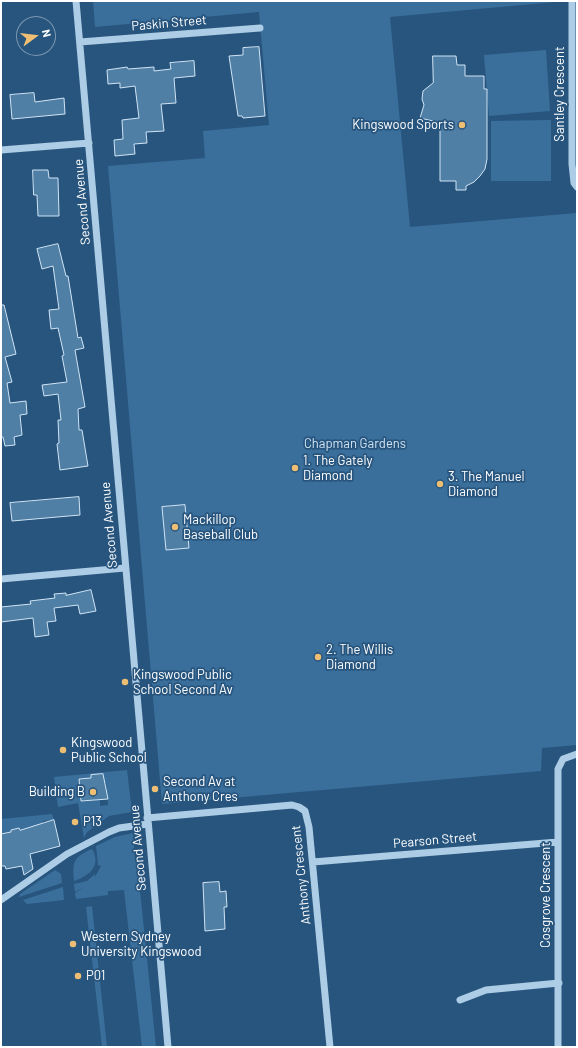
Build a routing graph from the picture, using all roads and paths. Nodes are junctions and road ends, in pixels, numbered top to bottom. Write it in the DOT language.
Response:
graph roads {
  1 [pos="76,1"];
  2 [pos="572,1"];
  3 [pos="260,28"];
  4 [pos="80,42"];
  5 [pos="89,143"];
  6 [pos="1,150"];
  7 [pos="577,187"];
  8 [pos="125,568"];
  9 [pos="1,579"];
  10 [pos="577,754"];
  11 [pos="147,821"];
  12 [pos="558,842"];
  13 [pos="313,862"];
  14 [pos="1,900"];
  15 [pos="558,983"];
  16 [pos="460,1000"];
  17 [pos="168,1047"];
  18 [pos="330,1047"];
  19 [pos="558,1047"];
  1 -- 4 [label="street, Second Avenue"];
  2 -- 7 [label="street, Santley Crescent"];
  3 -- 4 [label="street, Paskin Street"];
  4 -- 5 [label="street, Second Avenue"];
  5 -- 6 [label="street"];
  5 -- 8 [label="street, Second Avenue"];
  8 -- 9 [label="street"];
  8 -- 11 [label="street, Second Avenue"];
  10 -- 12 [label="street, Cosgrove Crescent"];
  11 -- 13 [label="street, Anthony Crescent"];
  11 -- 14 [label="street, Anthony Crescent"];
  11 -- 17 [label="street, Second Avenue"];
  12 -- 13 [label="street, Pearson Street"];
  12 -- 15 [label="street, Cosgrove Crescent"];
  13 -- 18 [label="street, Anthony Crescent"];
  15 -- 16 [label="street"];
  15 -- 19 [label="street, Cosgrove Crescent"];
}
